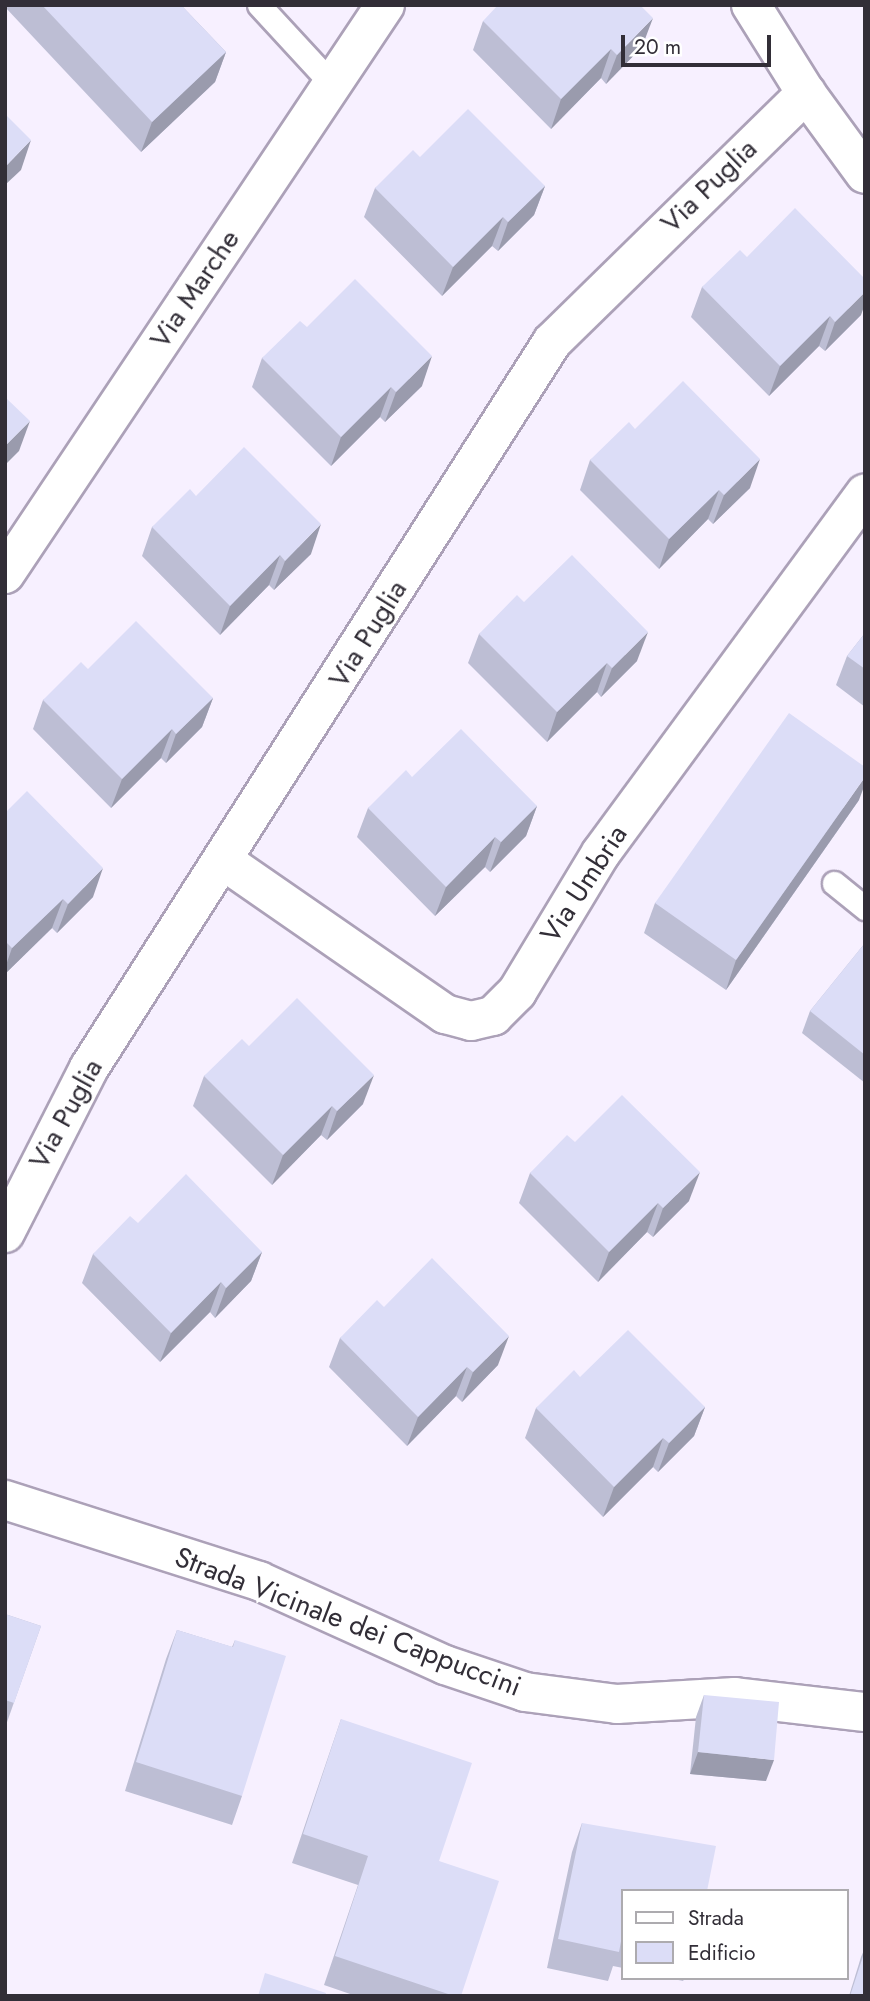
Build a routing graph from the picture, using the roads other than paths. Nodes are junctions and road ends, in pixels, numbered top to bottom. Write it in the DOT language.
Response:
graph roads {
  1 [pos="259,5"];
  2 [pos="385,5"];
  3 [pos="751,5"];
  4 [pos="332,84"];
  5 [pos="806,93"];
  6 [pos="865,174"];
  7 [pos="865,494"];
  8 [pos="5,574"];
  9 [pos="225,861"];
  10 [pos="835,883"];
  11 [pos="865,908"];
  12 [pos="5,1233"];
  13 [pos="5,1500"];
  14 [pos="865,1712"];
  1 -- 4 [label="lane"];
  2 -- 4 [label="street, Via Marche"];
  3 -- 5 [label="street"];
  4 -- 8 [label="street, Via Marche"];
  5 -- 6 [label="street"];
  5 -- 9 [label="street, Via Puglia"];
  7 -- 9 [label="street, Via Umbria"];
  9 -- 12 [label="street, Via Puglia"];
  10 -- 11 [label="lane"];
  13 -- 14 [label="street, Strada Vicinale dei Cappuccini"];
}
